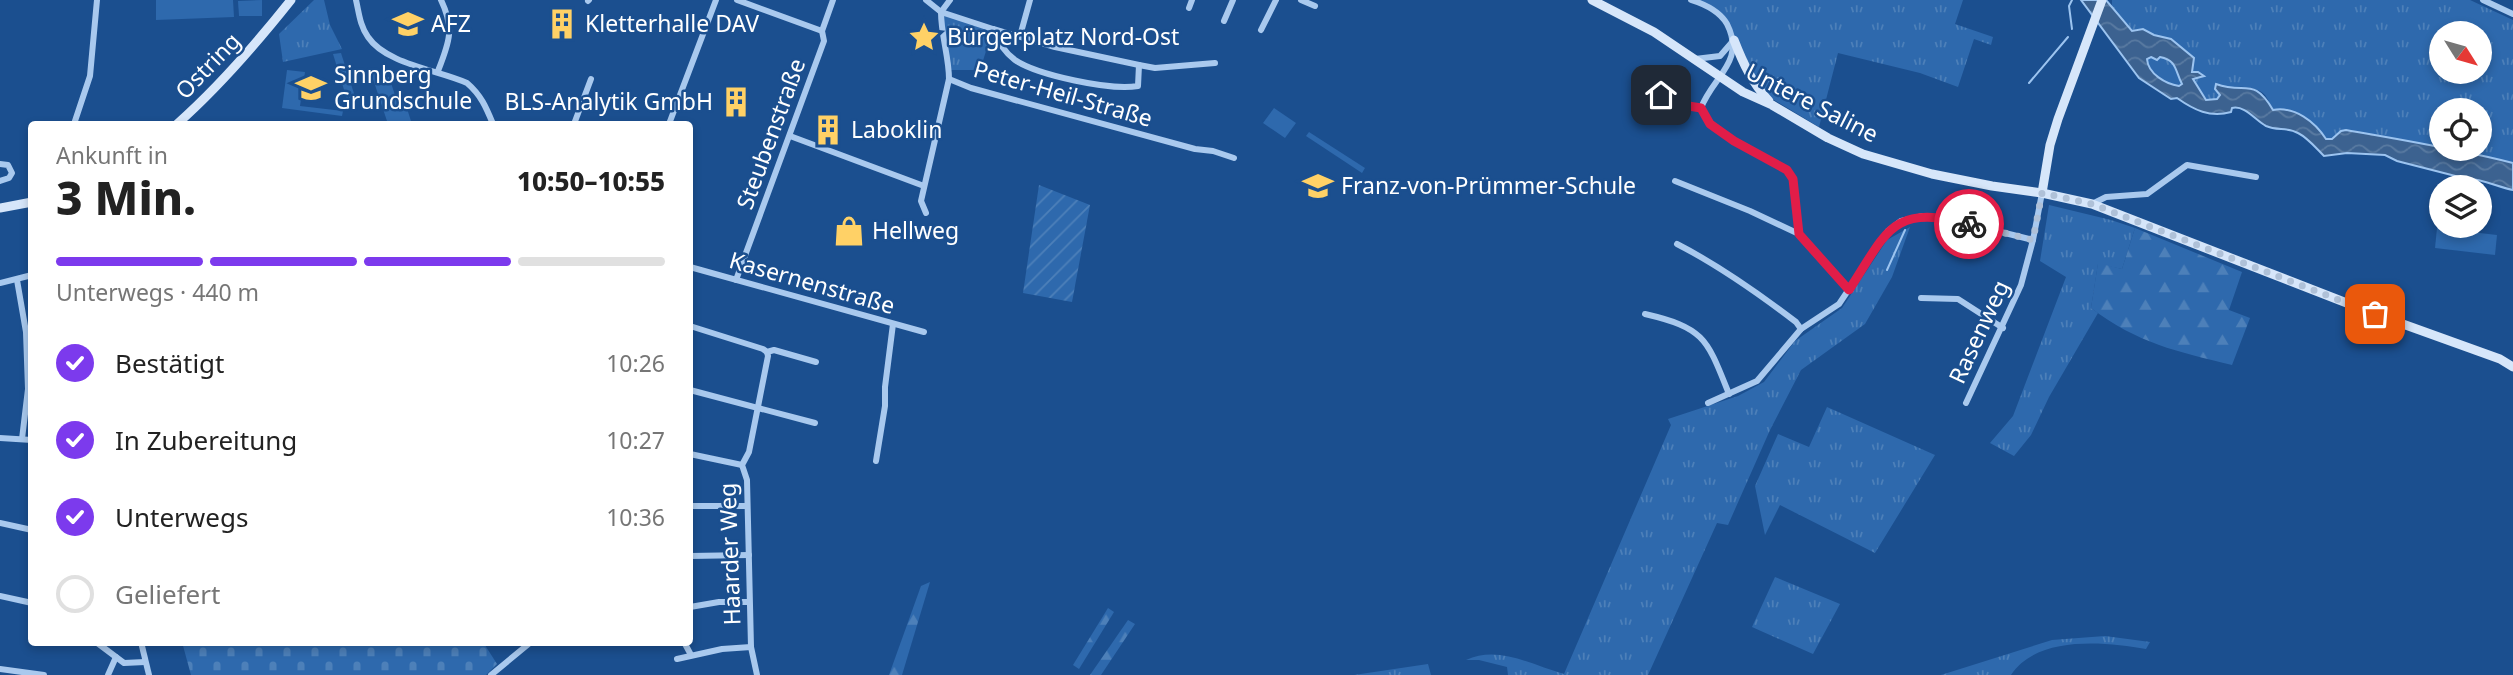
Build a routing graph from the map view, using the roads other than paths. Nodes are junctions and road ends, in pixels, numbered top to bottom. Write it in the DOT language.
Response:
graph roads {
  1 [pos="97,0"];
  2 [pos="291,0"];
  3 [pos="356,0"];
  4 [pos="441,0"];
  5 [pos="716,0"];
  6 [pos="737,0"];
  7 [pos="833,0"];
  8 [pos="926,0"];
  9 [pos="950,0"];
  10 [pos="1030,0"];
  11 [pos="1192,0"];
  12 [pos="1233,0"];
  13 [pos="1276,0"];
  14 [pos="1301,0"];
  15 [pos="1592,0"];
  16 [pos="1691,0"];
  17 [pos="2102,0"];
  18 [pos="2483,0"];
  19 [pos="1315,6"];
  20 [pos="1189,8"];
  21 [pos="941,12"];
  22 [pos="2513,14"];
  23 [pos="1224,21"];
  24 [pos="993,29"];
  25 [pos="1261,30"];
  26 [pos="822,31"];
  27 [pos="1020,36"];
  28 [pos="1734,40"];
  29 [pos="1694,59"];
  30 [pos="1215,62"];
  31 [pos="1139,65"];
  32 [pos="438,71"];
  33 [pos="1720,76"];
  34 [pos="591,79"];
  35 [pos="949,79"];
  36 [pos="1647,86"];
  37 [pos="1772,105"];
  38 [pos="1701,108"];
  39 [pos="75,121"];
  40 [pos="180,121"];
  41 [pos="492,121"];
  42 [pos="575,121"];
  43 [pos="671,121"];
  44 [pos="790,136"];
  45 [pos="1234,158"];
  46 [pos="0,164"];
  47 [pos="2256,177"];
  48 [pos="0,181"];
  49 [pos="1675,181"];
  50 [pos="924,186"];
  51 [pos="2042,193"];
  52 [pos="28,203"];
  53 [pos="2092,204"];
  54 [pos="0,208"];
  55 [pos="926,213"];
  56 [pos="1799,234"];
  57 [pos="2033,240"];
  58 [pos="1677,244"];
  59 [pos="693,268"];
  60 [pos="28,276"];
  61 [pos="17,279"];
  62 [pos="736,280"];
  63 [pos="0,283"];
  64 [pos="1849,290"];
  65 [pos="1921,298"];
  66 [pos="1645,314"];
  67 [pos="893,324"];
  68 [pos="693,327"];
  69 [pos="2003,328"];
  70 [pos="1801,329"];
  71 [pos="924,332"];
  72 [pos="767,352"];
  73 [pos="816,362"];
  74 [pos="2513,368"];
  75 [pos="693,391"];
  76 [pos="1728,394"];
  77 [pos="1708,403"];
  78 [pos="1966,403"];
  79 [pos="757,408"];
  80 [pos="815,423"];
  81 [pos="0,438"];
  82 [pos="22,439"];
  83 [pos="28,440"];
  84 [pos="693,455"];
  85 [pos="876,461"];
  86 [pos="742,465"];
  87 [pos="693,506"];
  88 [pos="747,506"];
  89 [pos="0,523"];
  90 [pos="28,529"];
  91 [pos="748,555"];
  92 [pos="693,556"];
  93 [pos="0,596"];
  94 [pos="28,602"];
  95 [pos="749,602"];
  96 [pos="693,606"];
  97 [pos="101,646"];
  98 [pos="142,646"];
  99 [pos="526,646"];
  100 [pos="686,646"];
  101 [pos="751,647"];
  102 [pos="691,655"];
  103 [pos="116,657"];
  104 [pos="677,659"];
  105 [pos="145,662"];
  106 [pos="0,669"];
  107 [pos="44,675"];
  108 [pos="108,675"];
  109 [pos="149,675"];
  110 [pos="491,675"];
  111 [pos="757,675"];
  1 -- 39 [label="street"];
  2 -- 40 [label="main road, Ostring"];
  3 -- 32 [label="street"];
  4 -- 32 [label="street"];
  5 -- 43 [label="street"];
  6 -- 26 [label="street"];
  7 -- 26 [label="street, Steubenstraße"];
  8 -- 21 [label="street"];
  9 -- 21 [label="street"];
  10 -- 27 [label="street"];
  11 -- 20 [label="street"];
  12 -- 23 [label="street"];
  13 -- 25 [label="street"];
  14 -- 19 [label="street"];
  15 -- 29 [label="main road, Untere Saline"];
  16 -- 28 [label="street"];
  17 -- 51 [label="main road"];
  18 -- 22 [label="street"];
  21 -- 24 [label="street"];
  21 -- 35 [label="street, Peter-Heil-Straße"];
  24 -- 27 [label="street"];
  24 -- 31 [label="street"];
  26 -- 44 [label="street, Steubenstraße"];
  27 -- 31 [label="street"];
  28 -- 29 [label="street"];
  28 -- 33 [label="street"];
  28 -- 37 [label="main road"];
  29 -- 33 [label="main road, Untere Saline"];
  30 -- 31 [label="street"];
  32 -- 41 [label="street"];
  33 -- 37 [label="main road, Untere Saline"];
  33 -- 38 [label="street"];
  34 -- 42 [label="street"];
  35 -- 45 [label="street, Peter-Heil-Straße"];
  35 -- 50 [label="street"];
  36 -- 38 [label="street"];
  37 -- 51 [label="main road, Untere Saline"];
  38 -- 56 [label="street"];
  44 -- 50 [label="street"];
  44 -- 62 [label="street, Steubenstraße"];
  46 -- 48 [label="street"];
  47 -- 53 [label="street"];
  49 -- 56 [label="street"];
  50 -- 55 [label="street"];
  51 -- 53 [label="main road, Untere Saline"];
  51 -- 57 [label="street, Rasenweg"];
  52 -- 54 [label="main road"];
  53 -- 74 [label="main road, Untere Saline"];
  56 -- 64 [label="street"];
  57 -- 64 [label="street"];
  57 -- 69 [label="street, Rasenweg"];
  58 -- 70 [label="street"];
  59 -- 62 [label="street, Kasernenstraße"];
  60 -- 61 [label="street"];
  61 -- 63 [label="street"];
  61 -- 82 [label="street"];
  62 -- 67 [label="street, Kasernenstraße"];
  64 -- 70 [label="street"];
  65 -- 69 [label="street"];
  66 -- 76 [label="street"];
  67 -- 71 [label="street, Kasernenstraße"];
  67 -- 85 [label="street"];
  68 -- 72 [label="street"];
  69 -- 78 [label="street, Rasenweg"];
  70 -- 76 [label="street"];
  72 -- 73 [label="street"];
  72 -- 79 [label="street, Haarder Weg"];
  75 -- 79 [label="street"];
  76 -- 77 [label="street"];
  79 -- 80 [label="street"];
  79 -- 86 [label="street, Haarder Weg"];
  81 -- 82 [label="street"];
  82 -- 83 [label="street"];
  84 -- 86 [label="street"];
  86 -- 88 [label="street, Haarder Weg"];
  87 -- 88 [label="street"];
  88 -- 91 [label="street, Haarder Weg"];
  89 -- 90 [label="street"];
  91 -- 92 [label="street"];
  91 -- 95 [label="street, Haarder Weg"];
  93 -- 94 [label="street"];
  95 -- 96 [label="street"];
  95 -- 101 [label="street, Haarder Weg"];
  97 -- 103 [label="street"];
  98 -- 105 [label="street"];
  99 -- 110 [label="street"];
  100 -- 102 [label="street"];
  101 -- 102 [label="street"];
  101 -- 111 [label="street, Haarder Weg"];
  102 -- 104 [label="street"];
  103 -- 105 [label="street"];
  103 -- 108 [label="street"];
  105 -- 109 [label="street"];
  106 -- 107 [label="street"];
}
